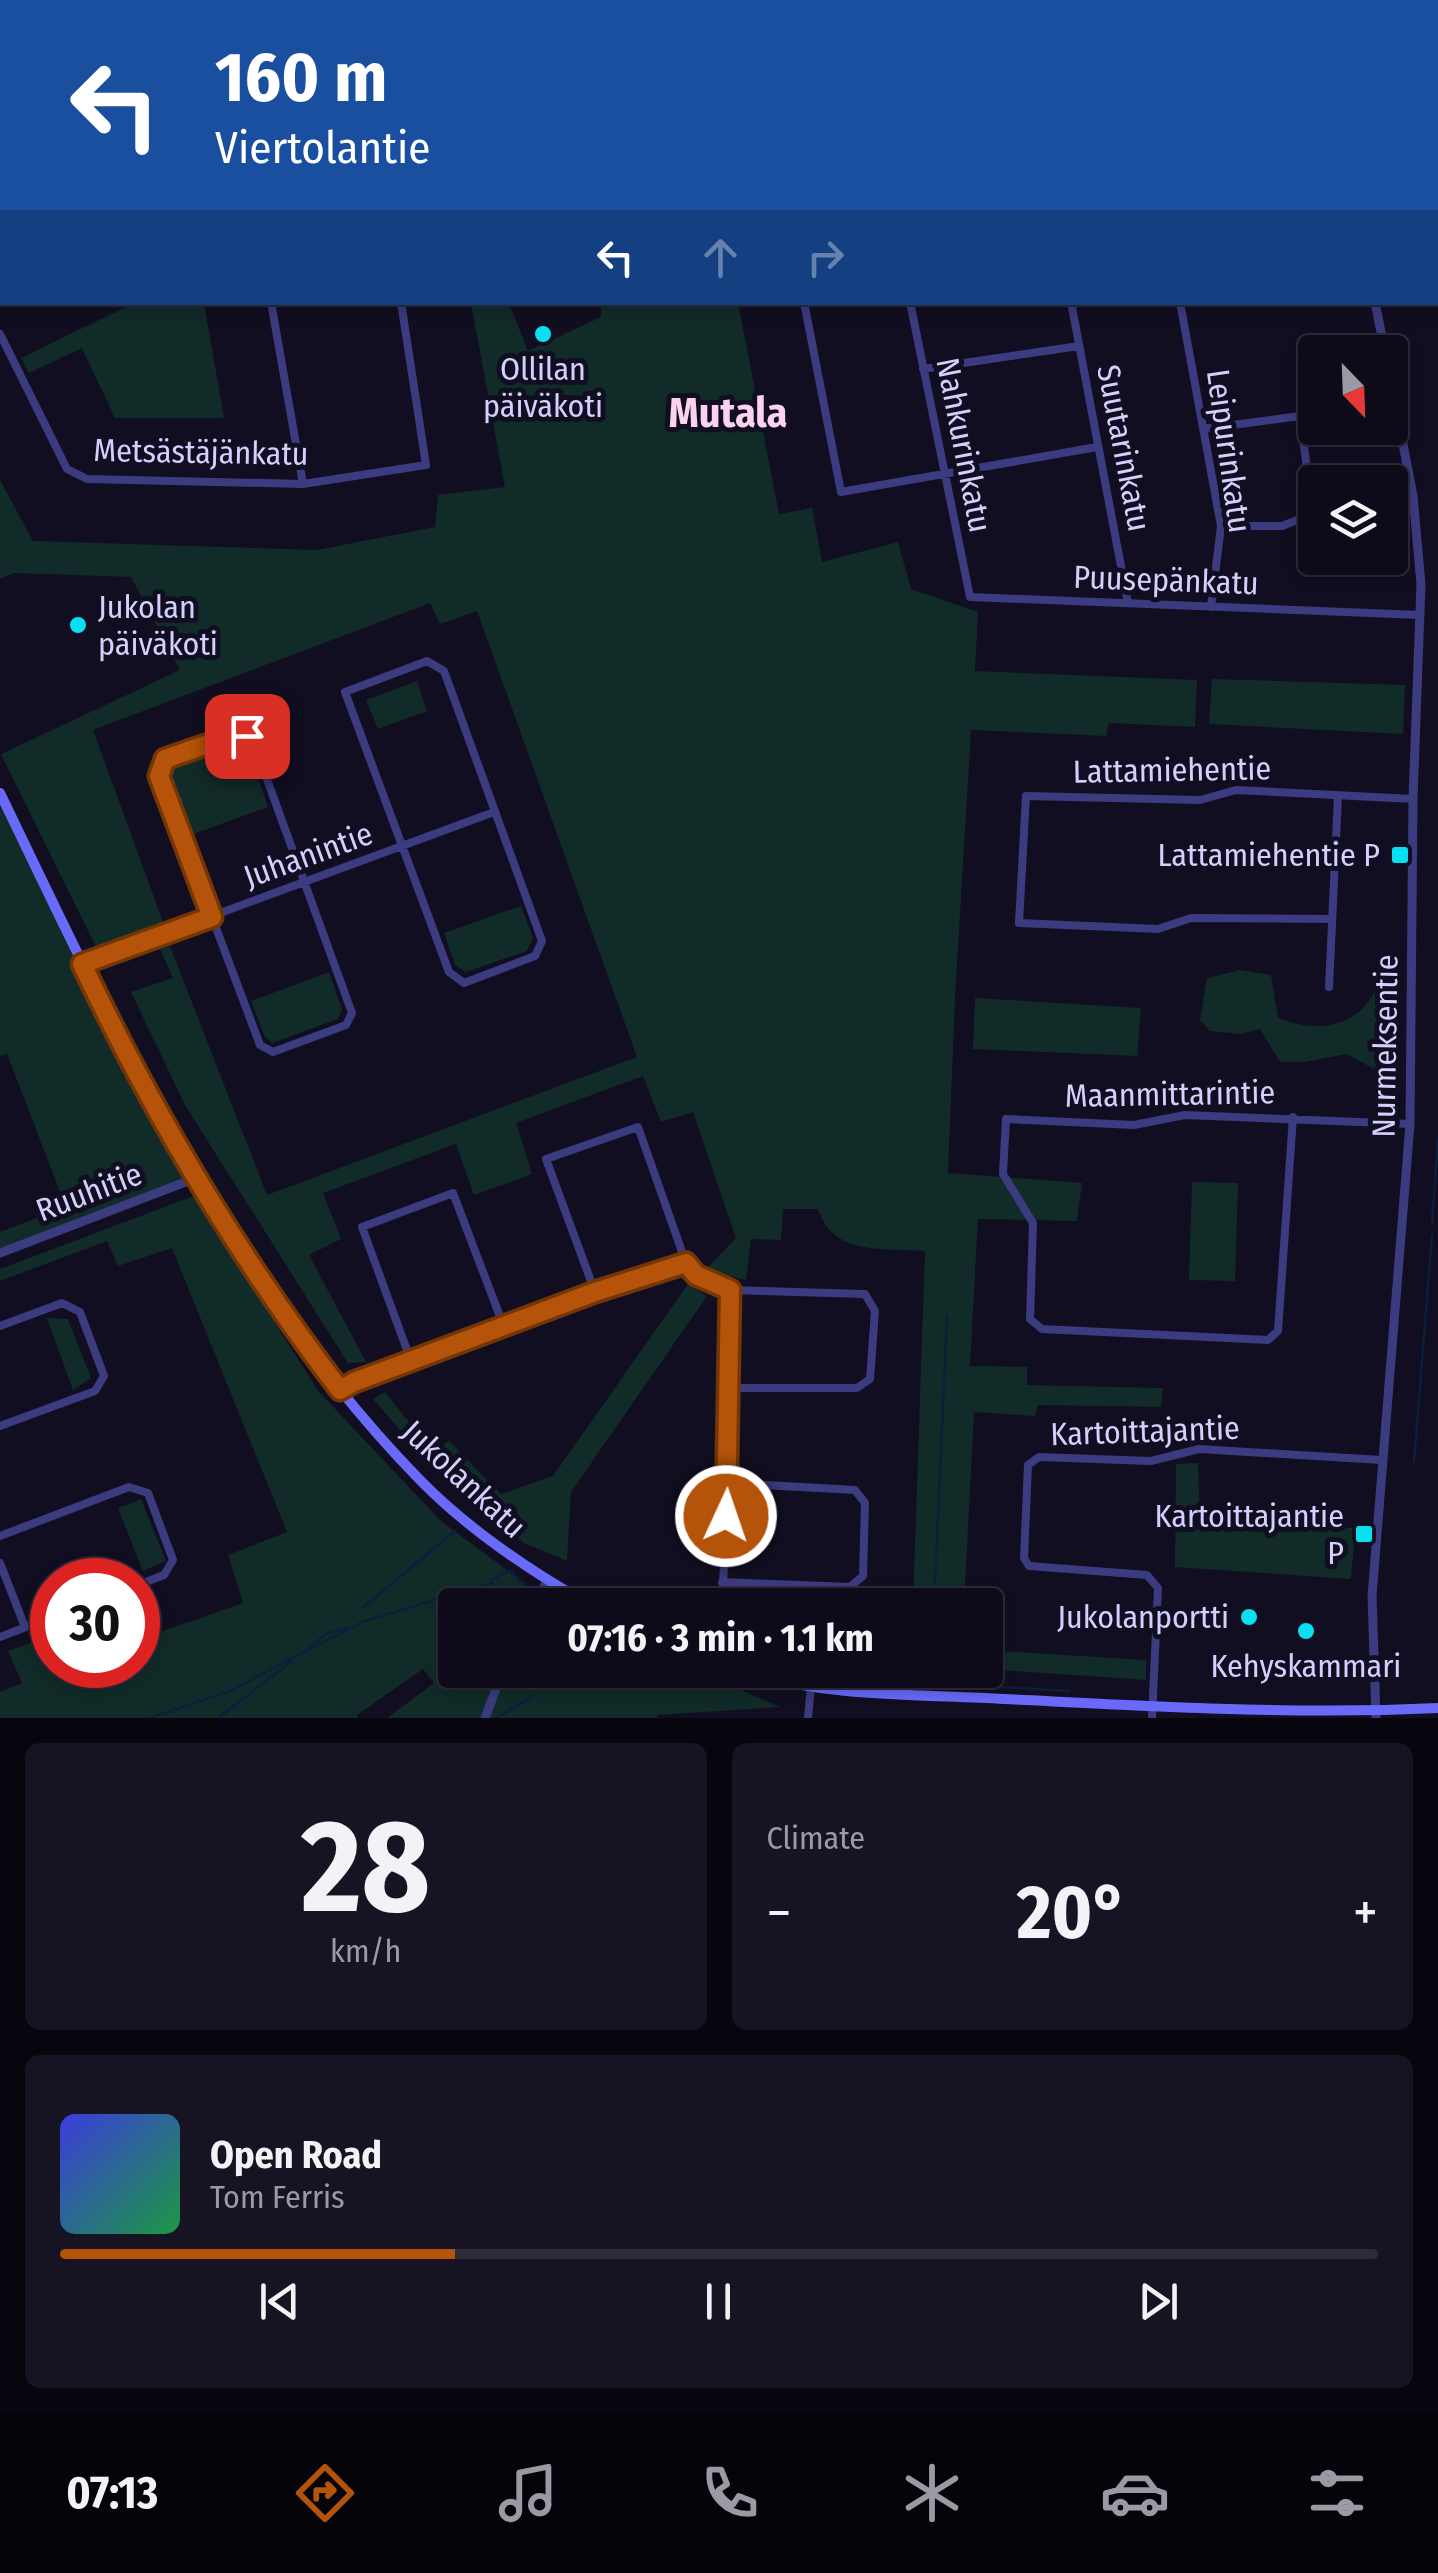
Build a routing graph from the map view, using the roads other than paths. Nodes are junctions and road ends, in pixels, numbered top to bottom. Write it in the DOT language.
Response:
graph roads {
  1 [pos="272,305"];
  2 [pos="401,305"];
  3 [pos="805,305"];
  4 [pos="911,305"];
  5 [pos="1072,305"];
  6 [pos="1181,305"];
  7 [pos="1376,305"];
  8 [pos="0,334"];
  9 [pos="1382,335"];
  10 [pos="1079,346"];
  11 [pos="923,370"];
  12 [pos="1203,429"];
  13 [pos="1402,445"];
  14 [pos="1098,447"];
  15 [pos="943,472"];
  16 [pos="303,484"];
  17 [pos="1221,526"];
  18 [pos="970,597"];
  19 [pos="1128,603"];
  20 [pos="1211,607"];
  21 [pos="1420,616"];
  22 [pos="0,793"];
  23 [pos="1338,798"];
  24 [pos="1413,798"];
  25 [pos="494,812"];
  26 [pos="404,846"];
  27 [pos="306,883"];
  28 [pos="212,917"];
  29 [pos="1330,919"];
  30 [pos="82,964"];
  31 [pos="1329,987"];
  32 [pos="1294,1117"];
  33 [pos="1410,1124"];
  34 [pos="196,1178"];
  35 [pos="0,1253"];
  36 [pos="686,1263"];
  37 [pos="730,1290"];
  38 [pos="595,1292"];
  39 [pos="0,1326"];
  40 [pos="504,1327"];
  41 [pos="411,1360"];
  42 [pos="730,1388"];
  43 [pos="340,1390"];
  44 [pos="0,1426"];
  45 [pos="1382,1460"];
  46 [pos="728,1483"];
  47 [pos="0,1536"];
  48 [pos="0,1563"];
  49 [pos="160,1577"];
  50 [pos="547,1580"];
  51 [pos="722,1582"];
  52 [pos="543,1588"];
  53 [pos="561,1588"];
  54 [pos="722,1588"];
  55 [pos="30,1625"];
  56 [pos="25,1627"];
  57 [pos="0,1637"];
  58 [pos="496,1688"];
  59 [pos="811,1688"];
  60 [pos="1438,1708"];
  61 [pos="1152,1712"];
  62 [pos="1376,1714"];
  63 [pos="485,1718"];
  64 [pos="808,1718"];
  1 -- 16 [label="street"];
  2 -- 16 [label="street, Metsästäjänkatu"];
  3 -- 15 [label="street"];
  4 -- 11 [label="street, Nahkurinkatu"];
  5 -- 10 [label="street, Suutarinkatu"];
  6 -- 12 [label="street, Leipurinkatu"];
  7 -- 9 [label="street"];
  8 -- 16 [label="street, Metsästäjänkatu"];
  10 -- 11 [label="street"];
  10 -- 14 [label="street, Suutarinkatu"];
  11 -- 15 [label="street, Nahkurinkatu"];
  12 -- 17 [label="street, Leipurinkatu"];
  12 -- 17 [label="street"];
  13 -- 21 [label="street, Nurmeksentie"];
  14 -- 15 [label="street"];
  14 -- 19 [label="street, Suutarinkatu"];
  15 -- 18 [label="street, Nahkurinkatu"];
  17 -- 20 [label="street, Leipurinkatu"];
  18 -- 19 [label="street, Puusepänkatu"];
  19 -- 20 [label="street, Puusepänkatu"];
  20 -- 21 [label="street, Puusepänkatu"];
  21 -- 24 [label="street, Nurmeksentie"];
  22 -- 30 [label="main road, Jukolankatu"];
  23 -- 24 [label="street, Lattamiehentie"];
  23 -- 29 [label="street"];
  23 -- 29 [label="street, Lattamiehentie"];
  24 -- 33 [label="street, Nurmeksentie"];
  25 -- 26 [label="street, Juhanintie"];
  25 -- 26 [label="street"];
  25 -- 26 [label="street"];
  26 -- 27 [label="street, Juhanintie"];
  27 -- 28 [label="street, Juhanintie"];
  27 -- 28 [label="street"];
  27 -- 28 [label="street"];
  28 -- 30 [label="street, Juhanintie"];
  29 -- 31 [label="street"];
  30 -- 34 [label="main road, Jukolankatu"];
  32 -- 32 [label="street, Maanmittarintie"];
  32 -- 33 [label="street, Maanmittarintie"];
  33 -- 45 [label="street, Nurmeksentie"];
  34 -- 35 [label="street, Ruuhitie"];
  34 -- 43 [label="main road, Jukolankatu"];
  36 -- 37 [label="street"];
  36 -- 38 [label="street"];
  36 -- 38 [label="street"];
  37 -- 42 [label="street"];
  37 -- 42 [label="street"];
  38 -- 40 [label="street"];
  39 -- 44 [label="street"];
  40 -- 41 [label="street"];
  40 -- 41 [label="street"];
  41 -- 43 [label="street"];
  42 -- 46 [label="street"];
  43 -- 50 [label="main road, Jukolankatu"];
  45 -- 61 [label="street, Kartoittajantie"];
  45 -- 62 [label="street, Nurmeksentie"];
  46 -- 51 [label="street"];
  46 -- 51 [label="street"];
  47 -- 49 [label="street"];
  48 -- 56 [label="street"];
  50 -- 52 [label="street"];
  50 -- 53 [label="main road, Jukolankatu"];
  51 -- 54 [label="street"];
  55 -- 56 [label="street"];
  56 -- 57 [label="street"];
  58 -- 63 [label="street"];
  59 -- 61 [label="main road"];
  59 -- 64 [label="street"];
  60 -- 62 [label="main road"];
  61 -- 62 [label="main road"];
}
